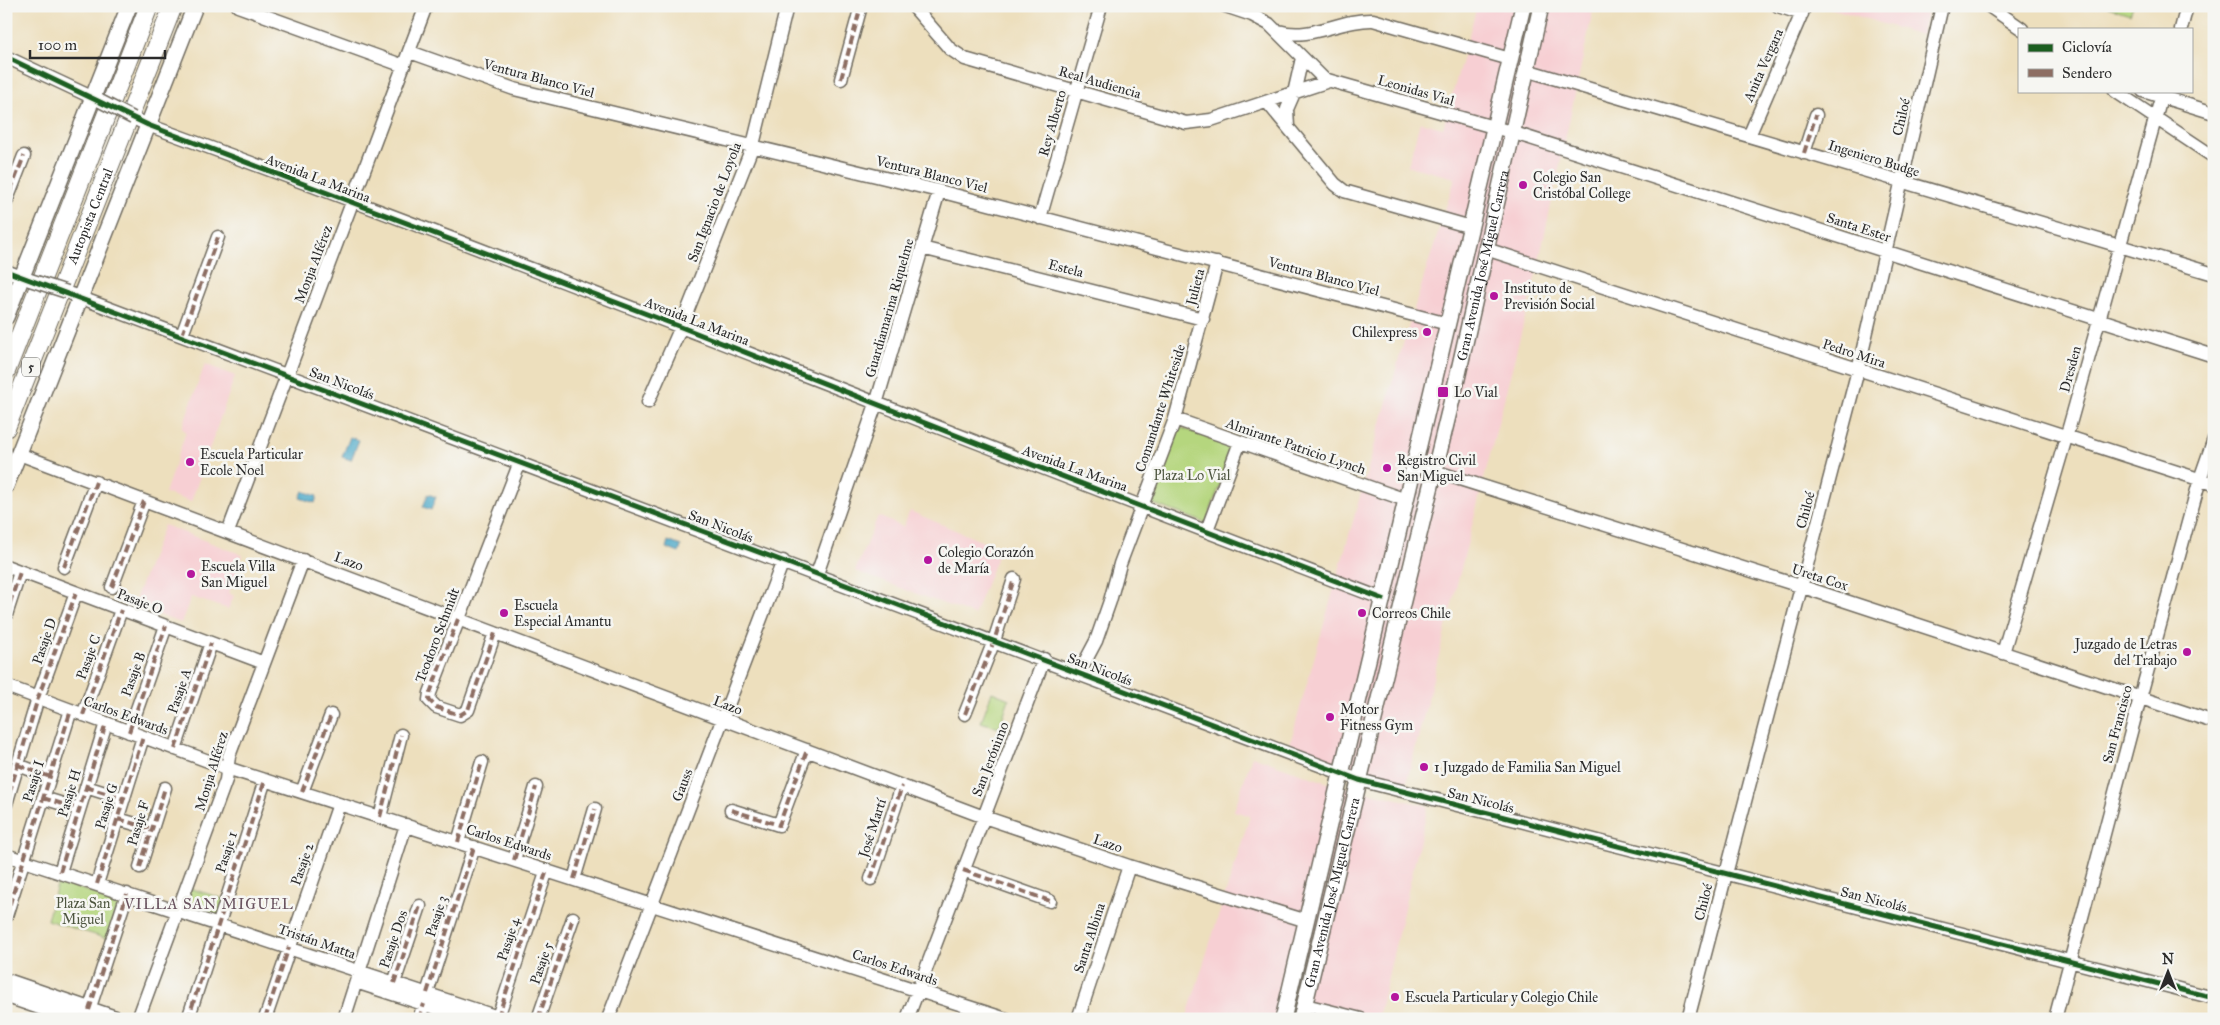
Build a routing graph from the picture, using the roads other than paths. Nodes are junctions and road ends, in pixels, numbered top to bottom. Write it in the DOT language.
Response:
graph roads {
  1 [pos="129,6"];
  2 [pos="149,6"];
  3 [pos="173,6"];
  4 [pos="195,6"];
  5 [pos="238,6"];
  6 [pos="426,6"];
  7 [pos="787,6"];
  8 [pos="861,6"];
  9 [pos="913,6"];
  10 [pos="1101,6"];
  11 [pos="1224,6"];
  12 [pos="1522,6"];
  13 [pos="1541,6"];
  14 [pos="1778,6"];
  15 [pos="1942,6"];
  16 [pos="1989,6"];
  17 [pos="2187,6"];
  18 [pos="1803,10"];
  19 [pos="2021,28"];
  20 [pos="2181,28"];
  21 [pos="1278,31"];
  22 [pos="410,52"];
  23 [pos="6,57"];
  24 [pos="1302,58"];
  25 [pos="1510,58"];
  26 [pos="6,66"];
  27 [pos="404,66"];
  28 [pos="1526,70"];
  29 [pos="841,79"];
  30 [pos="1330,81"];
  31 [pos="1077,91"];
  32 [pos="2116,92"];
  33 [pos="2149,92"];
  34 [pos="1294,93"];
  35 [pos="2162,94"];
  36 [pos="94,101"];
  37 [pos="1267,102"];
  38 [pos="2214,113"];
  39 [pos="1816,115"];
  40 [pos="2155,118"];
  41 [pos="148,125"];
  42 [pos="1288,127"];
  43 [pos="1494,128"];
  44 [pos="1511,132"];
  45 [pos="1748,136"];
  46 [pos="753,145"];
  47 [pos="1804,153"];
  48 [pos="24,156"];
  49 [pos="2214,157"];
  50 [pos="1902,182"];
  51 [pos="939,191"];
  52 [pos="6,202"];
  53 [pos="353,202"];
  54 [pos="1040,218"];
  55 [pos="1471,227"];
  56 [pos="218,237"];
  57 [pos="2120,246"];
  58 [pos="922,248"];
  59 [pos="1486,249"];
  60 [pos="1886,251"];
  61 [pos="1217,263"];
  62 [pos="6,271"];
  63 [pos="2214,274"];
  64 [pos="26,278"];
  65 [pos="74,294"];
  66 [pos="6,317"];
  67 [pos="1203,319"];
  68 [pos="2099,319"];
  69 [pos="1448,324"];
  70 [pos="681,326"];
  71 [pos="182,335"];
  72 [pos="2214,356"];
  73 [pos="1858,370"];
  74 [pos="6,371"];
  75 [pos="288,374"];
  76 [pos="648,402"];
  77 [pos="876,404"];
  78 [pos="1175,419"];
  79 [pos="6,428"];
  80 [pos="2066,437"];
  81 [pos="2214,439"];
  82 [pos="1240,442"];
  83 [pos="19,454"];
  84 [pos="520,462"];
  85 [pos="1415,465"];
  86 [pos="1434,470"];
  87 [pos="2200,480"];
  88 [pos="96,482"];
  89 [pos="2214,484"];
  90 [pos="6,486"];
  91 [pos="1406,500"];
  92 [pos="144,501"];
  93 [pos="1144,505"];
  94 [pos="1207,530"];
  95 [pos="228,532"];
  96 [pos="302,560"];
  97 [pos="783,561"];
  98 [pos="6,566"];
  99 [pos="64,567"];
  100 [pos="20,572"];
  101 [pos="816,574"];
  102 [pos="1014,579"];
  103 [pos="1800,586"];
  104 [pos="112,587"];
  105 [pos="76,593"];
  106 [pos="1383,599"];
  107 [pos="122,610"];
  108 [pos="6,615"];
  109 [pos="458,619"];
  110 [pos="166,626"];
  111 [pos="495,632"];
  112 [pos="994,641"];
  113 [pos="211,643"];
  114 [pos="2003,653"];
  115 [pos="1044,659"];
  116 [pos="264,663"];
  117 [pos="1079,673"];
  118 [pos="6,686"];
  119 [pos="38,698"];
  120 [pos="2140,698"];
  121 [pos="77,712"];
  122 [pos="964,714"];
  123 [pos="331,715"];
  124 [pos="723,719"];
  125 [pos="2214,722"];
  126 [pos="106,723"];
  127 [pos="129,732"];
  128 [pos="401,735"];
  129 [pos="143,737"];
  130 [pos="175,749"];
  131 [pos="807,750"];
  132 [pos="482,762"];
  133 [pos="18,765"];
  134 [pos="228,768"];
  135 [pos="1342,774"];
  136 [pos="50,777"];
  137 [pos="265,780"];
  138 [pos="1359,780"];
  139 [pos="902,786"];
  140 [pos="86,787"];
  141 [pos="536,787"];
  142 [pos="8,788"];
  143 [pos="165,788"];
  144 [pos="302,792"];
  145 [pos="43,798"];
  146 [pos="124,799"];
  147 [pos="6,804"];
  148 [pos="339,804"];
  149 [pos="595,809"];
  150 [pos="79,810"];
  151 [pos="731,810"];
  152 [pos="380,817"];
  153 [pos="984,817"];
  154 [pos="118,819"];
  155 [pos="406,825"];
  156 [pos="152,830"];
  157 [pos="458,842"];
  158 [pos="474,847"];
  159 [pos="6,855"];
  160 [pos="24,860"];
  161 [pos="514,860"];
  162 [pos="1129,866"];
  163 [pos="140,867"];
  164 [pos="547,870"];
  165 [pos="963,870"];
  166 [pos="60,872"];
  167 [pos="1726,873"];
  168 [pos="574,879"];
  169 [pos="871,879"];
  170 [pos="97,884"];
  171 [pos="127,894"];
  172 [pos="1050,902"];
  173 [pos="653,904"];
  174 [pos="420,906"];
  175 [pos="178,911"];
  176 [pos="6,916"];
  177 [pos="573,918"];
  178 [pos="1307,921"];
  179 [pos="218,924"];
  180 [pos="289,947"];
  181 [pos="2069,961"];
  182 [pos="357,976"];
  183 [pos="6,981"];
  184 [pos="394,983"];
  185 [pos="918,990"];
  186 [pos="6,995"];
  187 [pos="2214,998"];
  188 [pos="425,999"];
  189 [pos="89,1010"];
  190 [pos="1285,1012"];
  191 [pos="1303,1012"];
  192 [pos="501,1018"];
  193 [pos="76,1019"];
  194 [pos="117,1019"];
  195 [pos="138,1019"];
  196 [pos="188,1019"];
  197 [pos="265,1019"];
  198 [pos="344,1019"];
  199 [pos="419,1019"];
  200 [pos="469,1019"];
  201 [pos="538,1019"];
  202 [pos="608,1019"];
  203 [pos="907,1019"];
  204 [pos="1006,1019"];
  205 [pos="1078,1019"];
  206 [pos="1361,1019"];
  207 [pos="1688,1019"];
  208 [pos="2055,1019"];
  1 -- 36 [label="main road"];
  2 -- 74 [label="highway, Autopista Central / 5"];
  3 -- 79 [label="highway, Autopista Central / 5"];
  4 -- 41 [label="main road"];
  5 -- 27 [label="street"];
  6 -- 22 [label="street, Monja Alférez"];
  7 -- 46 [label="street, San Ignacio de Loyola"];
  8 -- 29 [label="street"];
  9 -- 31 [label="street, Real Audiencia"];
  10 -- 31 [label="street, Rey Alberto"];
  11 -- 21 [label="street"];
  12 -- 25 [label="main road, Gran Avenida José Miguel Carrera"];
  13 -- 28 [label="main road, Gran Avenida José Miguel Carrera"];
  14 -- 18 [label="street"];
  15 -- 50 [label="street, Chiloé"];
  16 -- 19 [label="street"];
  17 -- 20 [label="street"];
  18 -- 45 [label="street, Anita Vergara"];
  21 -- 24 [label="street, Leonidas Vial"];
  21 -- 25 [label="street"];
  22 -- 27 [label="street, Monja Alférez"];
  22 -- 46 [label="street, Ventura Blanco Viel"];
  23 -- 36 [label="street, Avenida La Marina"];
  24 -- 30 [label="street, Leonidas Vial"];
  24 -- 34 [label="street"];
  25 -- 43 [label="main road, Gran Avenida José Miguel Carrera"];
  26 -- 36 [label="street, Avenida La Marina"];
  27 -- 53 [label="street, Monja Alférez"];
  28 -- 44 [label="main road, Gran Avenida José Miguel Carrera"];
  28 -- 45 [label="street, Ingeniero Budge"];
  30 -- 34 [label="street"];
  30 -- 43 [label="street, Leonidas Vial"];
  31 -- 37 [label="street, Real Audiencia"];
  31 -- 54 [label="street, Rey Alberto"];
  32 -- 40 [label="street"];
  33 -- 35 [label="street"];
  34 -- 37 [label="street"];
  34 -- 42 [label="street"];
  35 -- 38 [label="street"];
  35 -- 40 [label="street, Dresden"];
  36 -- 41 [label="street, Avenida La Marina, bridge"];
  36 -- 64 [label="main road"];
  37 -- 42 [label="street"];
  39 -- 47 [label="street"];
  40 -- 49 [label="street"];
  40 -- 57 [label="street, Dresden"];
  41 -- 53 [label="street, Avenida La Marina"];
  41 -- 65 [label="main road"];
  42 -- 55 [label="street"];
  43 -- 44 [label="street, Santa Ester"];
  43 -- 55 [label="main road, Gran Avenida José Miguel Carrera"];
  44 -- 59 [label="main road, Gran Avenida José Miguel Carrera"];
  44 -- 60 [label="street, Santa Ester"];
  45 -- 47 [label="street, Ingeniero Budge"];
  46 -- 51 [label="street, Ventura Blanco Viel"];
  46 -- 70 [label="street, San Ignacio de Loyola"];
  47 -- 50 [label="street, Ingeniero Budge"];
  48 -- 52 [label="street"];
  50 -- 57 [label="street, Ingeniero Budge"];
  50 -- 60 [label="street, Chiloé"];
  51 -- 54 [label="street, Ventura Blanco Viel"];
  51 -- 58 [label="street, Guardiamarina Riquelme"];
  53 -- 70 [label="street, Avenida La Marina"];
  53 -- 75 [label="street, Monja Alférez"];
  54 -- 61 [label="street, Ventura Blanco Viel"];
  55 -- 69 [label="main road, Gran Avenida José Miguel Carrera"];
  56 -- 71 [label="street"];
  57 -- 63 [label="street, Ingeniero Budge"];
  57 -- 68 [label="street, Dresden"];
  58 -- 67 [label="street, Estela"];
  58 -- 77 [label="street, Guardiamarina Riquelme"];
  59 -- 73 [label="street, Pedro Mira"];
  59 -- 86 [label="main road, Gran Avenida José Miguel Carrera"];
  60 -- 68 [label="street, Santa Ester"];
  60 -- 73 [label="street, Chiloé"];
  61 -- 67 [label="street, Julieta"];
  61 -- 69 [label="street, Ventura Blanco Viel"];
  62 -- 64 [label="street, San Nicolás"];
  64 -- 65 [label="street, San Nicolás, bridge"];
  64 -- 66 [label="main road"];
  65 -- 71 [label="street, San Nicolás"];
  65 -- 83 [label="main road"];
  67 -- 78 [label="street, Comandante Whiteside"];
  68 -- 72 [label="street, Santa Ester"];
  68 -- 80 [label="street, Dresden"];
  69 -- 85 [label="main road, Gran Avenida José Miguel Carrera"];
  70 -- 76 [label="street, San Ignacio de Loyola"];
  70 -- 77 [label="street, Avenida La Marina"];
  71 -- 75 [label="street, San Nicolás"];
  73 -- 80 [label="street, Pedro Mira"];
  73 -- 103 [label="street, Chiloé"];
  75 -- 84 [label="street, San Nicolás"];
  75 -- 95 [label="street, Monja Alférez"];
  77 -- 93 [label="street, Avenida La Marina"];
  77 -- 101 [label="street, Guardiamarina Riquelme"];
  78 -- 82 [label="street, Almirante Patricio Lynch"];
  78 -- 93 [label="street, Comandante Whiteside"];
  80 -- 87 [label="street, Pedro Mira"];
  80 -- 114 [label="street, Dresden"];
  81 -- 87 [label="street, San Francisco"];
  82 -- 91 [label="street, Almirante Patricio Lynch"];
  82 -- 94 [label="street"];
  83 -- 88 [label="street, Lazo"];
  83 -- 90 [label="main road"];
  84 -- 97 [label="street, San Nicolás"];
  84 -- 109 [label="street, Teodoro Schmidt"];
  85 -- 86 [label="street, Ureta Cox"];
  85 -- 91 [label="main road, Gran Avenida José Miguel Carrera"];
  86 -- 103 [label="street, Ureta Cox"];
  86 -- 138 [label="main road, Gran Avenida José Miguel Carrera"];
  87 -- 89 [label="street, Pedro Mira"];
  87 -- 120 [label="street, San Francisco"];
  88 -- 92 [label="street, Lazo"];
  88 -- 99 [label="street"];
  91 -- 106 [label="main road, Gran Avenida José Miguel Carrera"];
  92 -- 95 [label="street, Lazo"];
  92 -- 104 [label="street"];
  93 -- 94 [label="street, Avenida La Marina"];
  93 -- 117 [label="street, Comandante Whiteside"];
  94 -- 106 [label="street, Avenida La Marina"];
  95 -- 96 [label="street, Lazo"];
  96 -- 109 [label="street, Lazo"];
  96 -- 116 [label="street, Monja Alférez"];
  97 -- 101 [label="street, San Nicolás"];
  97 -- 124 [label="street, Gauss"];
  98 -- 100 [label="street, Pasaje O"];
  100 -- 105 [label="street, Pasaje O"];
  100 -- 108 [label="street"];
  101 -- 112 [label="street, San Nicolás"];
  102 -- 112 [label="street"];
  103 -- 114 [label="street, Ureta Cox"];
  103 -- 167 [label="street, Chiloé"];
  105 -- 107 [label="street, Pasaje O"];
  105 -- 119 [label="street, Pasaje D"];
  106 -- 135 [label="main road, Gran Avenida José Miguel Carrera"];
  107 -- 110 [label="street, Pasaje O"];
  107 -- 121 [label="street, Pasaje C"];
  109 -- 111 [label="street, Lazo"];
  109 -- 111 [label="street, Teodoro Schmidt"];
  110 -- 113 [label="street, Pasaje O"];
  110 -- 127 [label="street, Pasaje B"];
  111 -- 124 [label="street, Lazo"];
  112 -- 115 [label="street, San Nicolás"];
  112 -- 122 [label="street"];
  113 -- 116 [label="street, Pasaje O"];
  113 -- 130 [label="street, Pasaje A"];
  114 -- 120 [label="street, Ureta Cox"];
  115 -- 117 [label="street, San Nicolás"];
  115 -- 153 [label="street, San Jerónimo"];
  116 -- 134 [label="street, Monja Alférez"];
  117 -- 135 [label="street, San Nicolás"];
  118 -- 119 [label="street, Carlos Edwards"];
  119 -- 121 [label="street, Carlos Edwards"];
  119 -- 133 [label="street, Pasaje D"];
  120 -- 125 [label="street, Ureta Cox"];
  120 -- 181 [label="street, San Francisco"];
  121 -- 126 [label="street, Carlos Edwards"];
  121 -- 136 [label="street, Pasaje I"];
  123 -- 144 [label="street"];
  124 -- 131 [label="street, Lazo"];
  124 -- 173 [label="street, Gauss"];
  126 -- 127 [label="street, Carlos Edwards"];
  126 -- 140 [label="street, Pasaje H"];
  127 -- 129 [label="street, Carlos Edwards"];
  128 -- 152 [label="street"];
  129 -- 130 [label="street, Carlos Edwards"];
  129 -- 146 [label="street, Pasaje G"];
  130 -- 134 [label="street, Carlos Edwards"];
  131 -- 139 [label="street, Lazo"];
  131 -- 151 [label="street"];
  132 -- 157 [label="street"];
  133 -- 136 [label="street"];
  133 -- 142 [label="street, Pasaje D"];
  134 -- 137 [label="street, Carlos Edwards"];
  134 -- 175 [label="street, Monja Alférez"];
  135 -- 138 [label="street, San Nicolás"];
  135 -- 178 [label="main road, Gran Avenida José Miguel Carrera"];
  136 -- 145 [label="street, Pasaje I"];
  137 -- 144 [label="street, Carlos Edwards"];
  137 -- 179 [label="street, Pasaje 1"];
  138 -- 167 [label="street, San Nicolás"];
  138 -- 191 [label="main road, Gran Avenida José Miguel Carrera"];
  139 -- 153 [label="street, Lazo"];
  139 -- 169 [label="street, José Martí"];
  140 -- 146 [label="street"];
  140 -- 150 [label="street, Pasaje H"];
  141 -- 161 [label="street"];
  142 -- 147 [label="street, Pasaje D"];
  143 -- 156 [label="street, Pasaje F"];
  144 -- 148 [label="street, Carlos Edwards"];
  145 -- 150 [label="street"];
  145 -- 160 [label="street, Pasaje I"];
  146 -- 154 [label="street, Pasaje G"];
  148 -- 152 [label="street, Carlos Edwards"];
  148 -- 180 [label="street, Pasaje 2"];
  149 -- 168 [label="street"];
  150 -- 166 [label="street, Pasaje H"];
  152 -- 155 [label="street, Carlos Edwards"];
  153 -- 162 [label="street, Lazo"];
  153 -- 165 [label="street, San Jerónimo"];
  154 -- 156 [label="street"];
  154 -- 170 [label="street, Pasaje G"];
  155 -- 157 [label="street, Carlos Edwards"];
  155 -- 182 [label="street"];
  156 -- 163 [label="street, Pasaje F"];
  157 -- 158 [label="street, Carlos Edwards"];
  158 -- 161 [label="street, Carlos Edwards"];
  158 -- 188 [label="street, Pasaje 3"];
  159 -- 160 [label="street, Tristán Matta"];
  160 -- 166 [label="street, Tristán Matta"];
  160 -- 176 [label="street, Pasaje I"];
  161 -- 164 [label="street, Carlos Edwards"];
  162 -- 178 [label="street, Lazo"];
  162 -- 205 [label="street, Santa Albina"];
  164 -- 168 [label="street, Carlos Edwards"];
  164 -- 192 [label="street, Pasaje 4"];
  165 -- 172 [label="street"];
  165 -- 185 [label="street, San Jerónimo"];
  166 -- 170 [label="street, Tristán Matta"];
  167 -- 181 [label="street, San Nicolás"];
  167 -- 207 [label="street, Chiloé"];
  168 -- 173 [label="street, Carlos Edwards"];
  170 -- 171 [label="street, Tristán Matta"];
  171 -- 175 [label="street, Tristán Matta"];
  171 -- 189 [label="street"];
  173 -- 185 [label="street, Carlos Edwards"];
  173 -- 202 [label="street, Gauss"];
  174 -- 184 [label="street, Pasaje Dos"];
  175 -- 179 [label="street, Tristán Matta"];
  175 -- 195 [label="street, Monja Alférez"];
  177 -- 201 [label="street, Pasaje 5"];
  178 -- 190 [label="main road, Gran Avenida José Miguel Carrera"];
  179 -- 180 [label="street, Tristán Matta"];
  179 -- 196 [label="street, Pasaje 1"];
  180 -- 182 [label="street, Tristán Matta"];
  180 -- 197 [label="street, Pasaje 2"];
  181 -- 187 [label="street, San Nicolás"];
  181 -- 208 [label="street, San Francisco"];
  182 -- 184 [label="street, Tristán Matta"];
  182 -- 188 [label="street, Tristán Matta"];
  182 -- 198 [label="street"];
  183 -- 189 [label="main road"];
  184 -- 188 [label="street, Tristán Matta"];
  185 -- 203 [label="street, San Jerónimo"];
  185 -- 204 [label="street, Carlos Edwards"];
  186 -- 193 [label="main road"];
  188 -- 192 [label="street, Tristán Matta"];
  188 -- 199 [label="street, Pasaje 3"];
  188 -- 200 [label="street, Tristán Matta"];
  189 -- 194 [label="main road"];
  190 -- 191 [label="main road"];
  191 -- 206 [label="street"];
}
